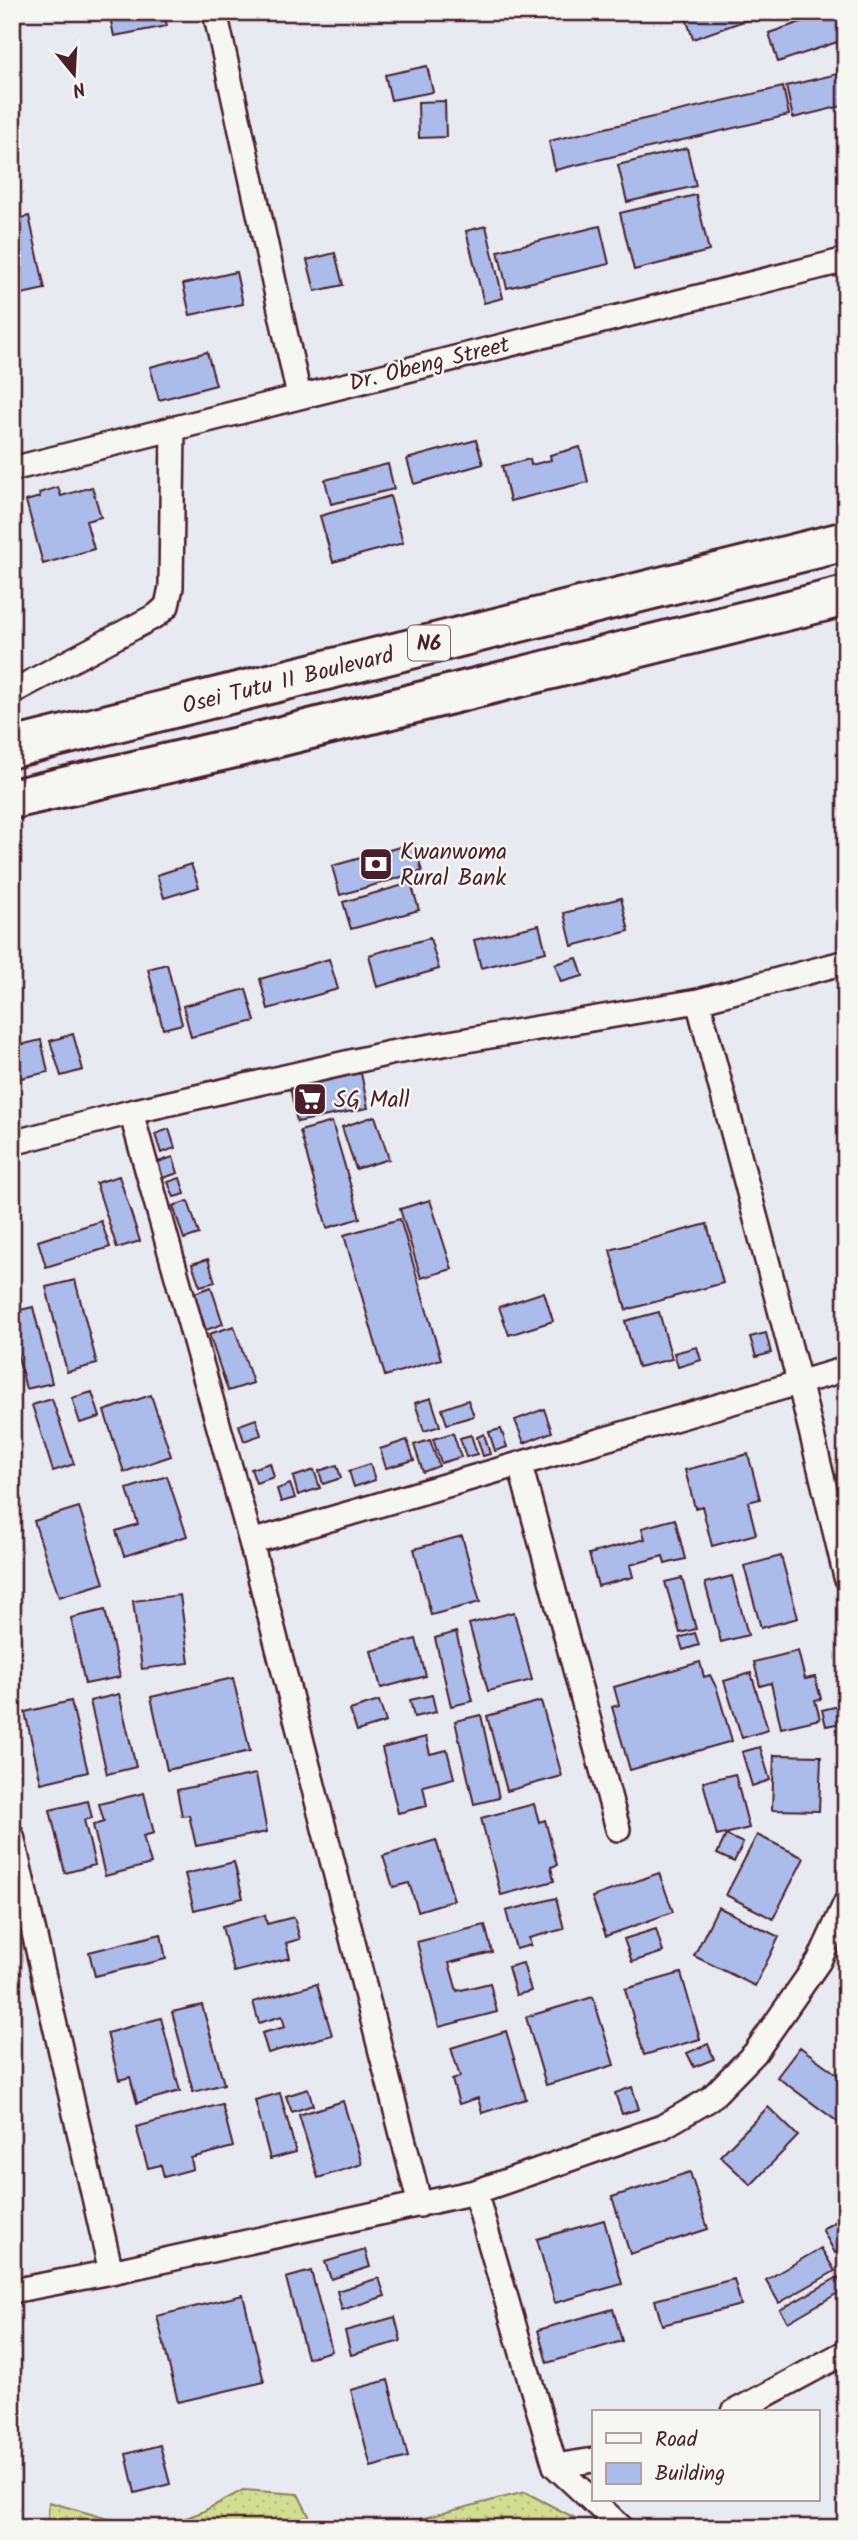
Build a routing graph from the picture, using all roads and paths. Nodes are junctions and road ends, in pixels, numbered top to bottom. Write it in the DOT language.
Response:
graph roads {
  1 [pos="215,12"];
  2 [pos="846,260"];
  3 [pos="299,396"];
  4 [pos="173,428"];
  5 [pos="12,469"];
  6 [pos="846,541"];
  7 [pos="846,596"];
  8 [pos="12,692"];
  9 [pos="12,748"];
  10 [pos="12,799"];
  11 [pos="846,962"];
  12 [pos="698,1001"];
  13 [pos="131,1112"];
  14 [pos="12,1143"];
  15 [pos="846,1369"];
  16 [pos="799,1381"];
  17 [pos="520,1465"];
  18 [pos="251,1542"];
  19 [pos="846,1577"];
  20 [pos="618,1829"];
  21 [pos="12,1836"];
  22 [pos="846,1902"];
  23 [pos="475,2192"];
  24 [pos="420,2205"];
  25 [pos="111,2273"];
  26 [pos="12,2291"];
  27 [pos="846,2352"];
  28 [pos="738,2410"];
  29 [pos="592,2460"];
  30 [pos="555,2466"];
  31 [pos="592,2500"];
  32 [pos="594,2502"];
  33 [pos="622,2528"];
  1 -- 3 [label="street"];
  2 -- 3 [label="street, Dr. Obeng Street"];
  3 -- 4 [label="street, Dr. Obeng Street"];
  4 -- 5 [label="street, Dr. Obeng Street"];
  4 -- 8 [label="street"];
  6 -- 9 [label="highway, Osei Tutu II Boulevard / N6"];
  7 -- 10 [label="highway, N6"];
  11 -- 12 [label="street"];
  12 -- 13 [label="street"];
  12 -- 16 [label="street"];
  13 -- 14 [label="street"];
  13 -- 18 [label="street"];
  15 -- 16 [label="street"];
  16 -- 17 [label="street"];
  16 -- 19 [label="street"];
  17 -- 18 [label="street"];
  17 -- 20 [label="street"];
  18 -- 24 [label="street"];
  21 -- 25 [label="street"];
  22 -- 23 [label="street"];
  23 -- 24 [label="street"];
  23 -- 30 [label="street"];
  24 -- 25 [label="street"];
  25 -- 26 [label="street"];
  27 -- 28 [label="street"];
  29 -- 30 [label="street"];
  30 -- 31 [label="street"];
  32 -- 33 [label="street"];
}
